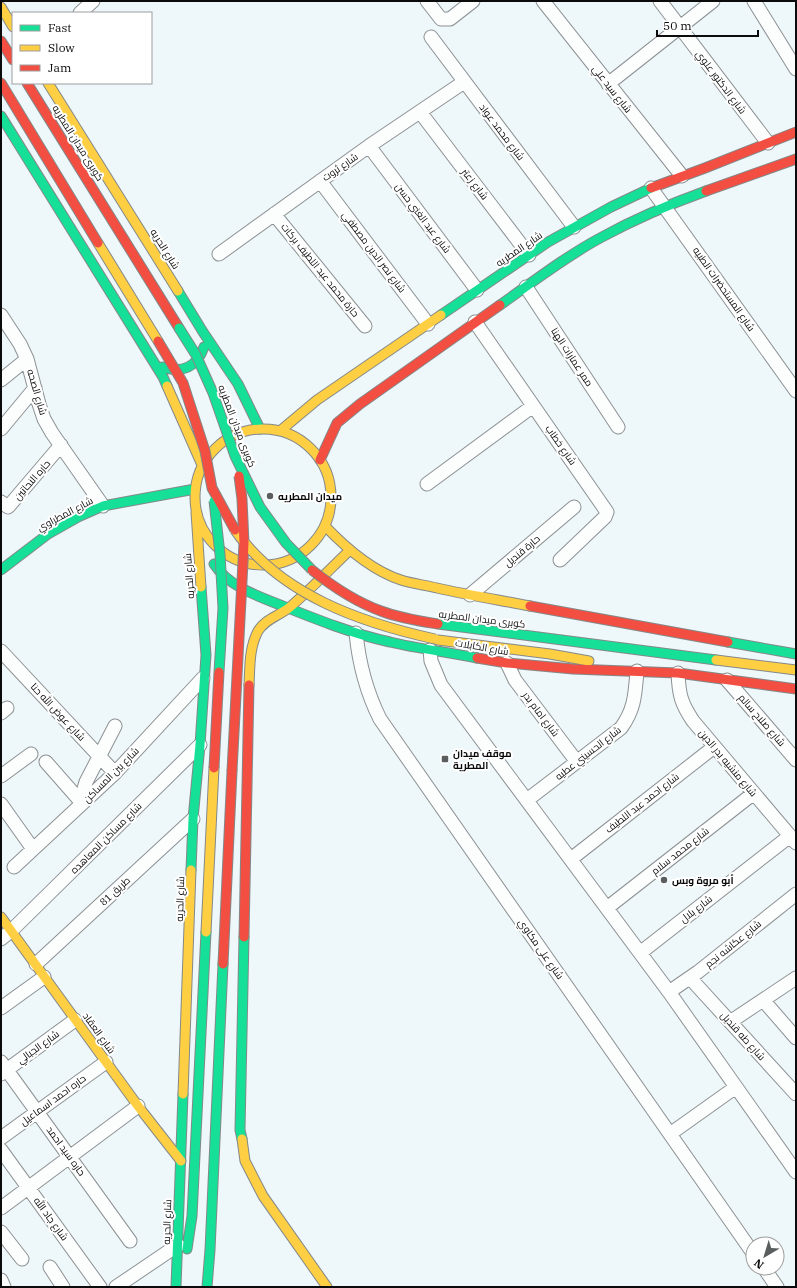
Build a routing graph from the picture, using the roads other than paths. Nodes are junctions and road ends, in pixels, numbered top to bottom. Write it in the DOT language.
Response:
graph roads {
  1 [pos="6,1"];
  2 [pos="93,1"];
  3 [pos="427,1"];
  4 [pos="473,1"];
  5 [pos="543,1"];
  6 [pos="660,1"];
  7 [pos="713,1"];
  8 [pos="754,1"];
  9 [pos="1,7"];
  10 [pos="81,12"];
  11 [pos="12,25"];
  12 [pos="680,27"];
  13 [pos="430,38"];
  14 [pos="1,41"];
  15 [pos="12,58"];
  16 [pos="796,69"];
  17 [pos="464,82"];
  18 [pos="1,83"];
  19 [pos="29,84"];
  20 [pos="49,84"];
  21 [pos="608,84"];
  22 [pos="420,112"];
  23 [pos="1,116"];
  24 [pos="796,132"];
  25 [pos="768,143"];
  26 [pos="369,146"];
  27 [pos="796,159"];
  28 [pos="682,176"];
  29 [pos="320,181"];
  30 [pos="652,188"];
  31 [pos="665,206"];
  32 [pos="274,214"];
  33 [pos="574,227"];
  34 [pos="219,254"];
  35 [pos="529,255"];
  36 [pos="526,287"];
  37 [pos="477,290"];
  38 [pos="1,315"];
  39 [pos="475,322"];
  40 [pos="428,324"];
  41 [pos="365,326"];
  42 [pos="203,332"];
  43 [pos="27,359"];
  44 [pos="153,360"];
  45 [pos="1,380"];
  46 [pos="345,382"];
  47 [pos="35,388"];
  48 [pos="796,391"];
  49 [pos="344,392"];
  50 [pos="350,401"];
  51 [pos="360,404"];
  52 [pos="534,406"];
  53 [pos="618,426"];
  54 [pos="260,429"];
  55 [pos="1,430"];
  56 [pos="280,431"];
  57 [pos="61,445"];
  58 [pos="235,456"];
  59 [pos="320,460"];
  60 [pos="202,465"];
  61 [pos="426,484"];
  62 [pos="212,488"];
  63 [pos="195,489"];
  64 [pos="1,502"];
  65 [pos="103,506"];
  66 [pos="574,507"];
  67 [pos="196,512"];
  68 [pos="325,526"];
  69 [pos="206,535"];
  70 [pos="350,550"];
  71 [pos="560,560"];
  72 [pos="1,570"];
  73 [pos="470,595"];
  74 [pos="289,608"];
  75 [pos="356,633"];
  76 [pos="433,644"];
  77 [pos="1,651"];
  78 [pos="796,654"];
  79 [pos="206,655"];
  80 [pos="250,655"];
  81 [pos="507,663"];
  82 [pos="621,670"];
  83 [pos="796,670"];
  84 [pos="637,671"];
  85 [pos="678,674"];
  86 [pos="203,678"];
  87 [pos="727,680"];
  88 [pos="796,689"];
  89 [pos="115,726"];
  90 [pos="200,745"];
  91 [pos="714,747"];
  92 [pos="31,754"];
  93 [pos="99,756"];
  94 [pos="796,760"];
  95 [pos="46,762"];
  96 [pos="577,762"];
  97 [pos="115,773"];
  98 [pos="1,776"];
  99 [pos="754,793"];
  100 [pos="527,800"];
  101 [pos="83,802"];
  102 [pos="1,804"];
  103 [pos="193,819"];
  104 [pos="793,840"];
  105 [pos="33,849"];
  106 [pos="570,859"];
  107 [pos="14,868"];
  108 [pos="796,894"];
  109 [pos="607,908"];
  110 [pos="1,917"];
  111 [pos="6,935"];
  112 [pos="640,953"];
  113 [pos="36,964"];
  114 [pos="44,977"];
  115 [pos="690,978"];
  116 [pos="796,978"];
  117 [pos="669,992"];
  118 [pos="763,1000"];
  119 [pos="1,1008"];
  120 [pos="75,1020"];
  121 [pos="730,1022"];
  122 [pos="796,1038"];
  123 [pos="106,1062"];
  124 [pos="3,1069"];
  125 [pos="736,1087"];
  126 [pos="796,1094"];
  127 [pos="138,1106"];
  128 [pos="37,1112"];
  129 [pos="670,1134"];
  130 [pos="1,1138"];
  131 [pos="1,1150"];
  132 [pos="70,1157"];
  133 [pos="181,1161"];
  134 [pos="796,1172"];
  135 [pos="28,1188"];
  136 [pos="1,1208"];
  137 [pos="1,1232"];
  138 [pos="130,1241"];
  139 [pos="745,1242"];
  140 [pos="178,1245"];
  141 [pos="22,1259"];
  142 [pos="50,1267"];
  143 [pos="769,1276"];
  144 [pos="1,1280"];
  145 [pos="4,1287"];
  146 [pos="63,1287"];
  147 [pos="100,1287"];
  148 [pos="116,1287"];
  149 [pos="176,1287"];
  150 [pos="182,1287"];
  151 [pos="207,1287"];
  152 [pos="327,1287"];
  153 [pos="777,1287"];
  1 -- 9 [label="street"];
  2 -- 10 [label="street"];
  3 -- 4 [label="street"];
  5 -- 21 [label="street, شارع سيد علي"];
  6 -- 12 [label="street, شارع الدكتور علوي"];
  7 -- 12 [label="street"];
  8 -- 16 [label="street"];
  9 -- 11 [label="main road"];
  12 -- 21 [label="street"];
  12 -- 25 [label="street, شارع الدكتور علوي"];
  13 -- 17 [label="street, شارع محمد عواد"];
  14 -- 15 [label="main road"];
  17 -- 22 [label="street, شارع ثروت"];
  17 -- 33 [label="street, شارع محمد عواد"];
  18 -- 62 [label="main road, bridge"];
  19 -- 58 [label="main road, كوبرى ميدان المطريه, bridge"];
  20 -- 42 [label="main road, شارع الحريه"];
  21 -- 28 [label="street, شارع سيد علي"];
  22 -- 26 [label="street, شارع ثروت"];
  22 -- 35 [label="street, شارع زعتر"];
  23 -- 44 [label="main road"];
  24 -- 25 [label="main road, شارع المطريه"];
  25 -- 28 [label="main road, شارع المطريه"];
  26 -- 29 [label="street, شارع ثروت"];
  26 -- 37 [label="street, شارع عبد الغني حسن"];
  27 -- 31 [label="main road"];
  28 -- 30 [label="main road, شارع المطريه"];
  29 -- 32 [label="street, شارع ثروت"];
  29 -- 40 [label="street, شارع نصر الدين مصطفي"];
  30 -- 31 [label="street, شارع المستحضرات الطبيه"];
  30 -- 33 [label="main road, شارع المطريه"];
  31 -- 36 [label="main road"];
  31 -- 48 [label="street, شارع المستحضرات الطبيه"];
  32 -- 34 [label="street, شارع ثروت"];
  32 -- 41 [label="street, حارة محمد عبد اللطيف بركات"];
  33 -- 35 [label="main road, شارع المطريه"];
  35 -- 37 [label="main road, شارع المطريه"];
  36 -- 39 [label="main road"];
  36 -- 53 [label="street, ممر عمارات الهنا"];
  37 -- 40 [label="main road, شارع المطريه"];
  38 -- 43 [label="street, شارع الصحه"];
  39 -- 51 [label="main road"];
  39 -- 52 [label="street, شارع خطاب"];
  40 -- 46 [label="main road, شارع المطريه"];
  42 -- 44 [label="main road"];
  42 -- 54 [label="main road, شارع الحريه"];
  43 -- 45 [label="street"];
  43 -- 47 [label="street, شارع الصحه"];
  44 -- 60 [label="main road"];
  46 -- 49 [label="main road"];
  46 -- 56 [label="main road, شارع المطريه"];
  47 -- 55 [label="street"];
  47 -- 57 [label="street, شارع الصحه"];
  50 -- 51 [label="main road"];
  51 -- 59 [label="main road"];
  52 -- 61 [label="street"];
  52 -- 71 [label="street, شارع خطاب"];
  54 -- 56 [label="main road"];
  54 -- 60 [label="main road"];
  56 -- 59 [label="main road"];
  57 -- 64 [label="street, حاره النحاتين"];
  57 -- 65 [label="street, شارع الصحه"];
  58 -- 83 [label="main road, كوبرى ميدان المطريه, bridge"];
  58 -- 151 [label="main road, bridge"];
  59 -- 68 [label="main road"];
  60 -- 63 [label="main road"];
  62 -- 76 [label="main road, bridge"];
  62 -- 150 [label="main road, bridge"];
  63 -- 65 [label="main road, شارع المطراوي"];
  63 -- 67 [label="main road"];
  65 -- 72 [label="main road, شارع المطراوي"];
  66 -- 73 [label="street, حارة قنديل"];
  67 -- 69 [label="main road"];
  67 -- 79 [label="main road, شارع الحريه"];
  68 -- 69 [label="main road"];
  68 -- 70 [label="main road"];
  69 -- 74 [label="main road, شارع الكابلات"];
  70 -- 73 [label="main road"];
  70 -- 74 [label="main road"];
  73 -- 78 [label="main road"];
  74 -- 75 [label="main road, شارع الكابلات"];
  74 -- 80 [label="main road"];
  75 -- 76 [label="main road, شارع الكابلات"];
  75 -- 129 [label="street, شارع على مكاوي"];
  76 -- 81 [label="main road, شارع الكابلات"];
  76 -- 82 [label="main road"];
  76 -- 100 [label="street"];
  77 -- 93 [label="street, شارع عوض الله حنا"];
  79 -- 80 [label="main road"];
  79 -- 86 [label="main road, شارع الحريه"];
  80 -- 152 [label="main road"];
  81 -- 82 [label="main road, شارع الكابلات"];
  81 -- 96 [label="street, شارع امام بدر"];
  82 -- 84 [label="main road, شارع الكابلات"];
  84 -- 85 [label="main road, شارع الكابلات"];
  84 -- 96 [label="street, شارع الحسيني عطيه"];
  85 -- 87 [label="main road, شارع الكابلات"];
  85 -- 91 [label="street, شارع منشيه بدر الدين"];
  86 -- 90 [label="main road, شارع الحريه"];
  86 -- 97 [label="street, شارع بين المساكن"];
  87 -- 88 [label="main road, شارع الكابلات"];
  87 -- 94 [label="street, شارع صلاح سالم"];
  89 -- 93 [label="street"];
  90 -- 103 [label="main road, شارع الحريه"];
  90 -- 111 [label="street, شارع مساكن المعاهده"];
  91 -- 99 [label="street, شارع منشيه بدر الدين"];
  91 -- 106 [label="street, شارع احمد عبد اللطيف"];
  92 -- 98 [label="street"];
  93 -- 97 [label="street, شارع عوض الله حنا"];
  93 -- 101 [label="street"];
  95 -- 101 [label="street"];
  96 -- 100 [label="street, شارع الحسيني عطيه"];
  97 -- 101 [label="street, شارع بين المساكن"];
  99 -- 104 [label="street, شارع منشيه بدر الدين"];
  99 -- 109 [label="street, شارع محمد سلام"];
  100 -- 106 [label="street"];
  101 -- 105 [label="street, شارع بين المساكن"];
  102 -- 105 [label="street"];
  103 -- 113 [label="street, طريق 81"];
  103 -- 133 [label="main road, شارع الحريه"];
  104 -- 112 [label="street, شارع بلال"];
  105 -- 107 [label="street, شارع بين المساكن"];
  106 -- 109 [label="street"];
  108 -- 115 [label="street, شارع عكاشه نجم"];
  109 -- 112 [label="street"];
  110 -- 111 [label="main road, شارع العقاد"];
  111 -- 113 [label="main road, شارع العقاد"];
  112 -- 117 [label="street"];
  113 -- 114 [label="main road, شارع العقاد"];
  114 -- 119 [label="street"];
  114 -- 120 [label="main road, شارع العقاد"];
  115 -- 117 [label="street, شارع عكاشه نجم"];
  115 -- 121 [label="street, شارع طه قنديل"];
  116 -- 118 [label="street"];
  117 -- 125 [label="street"];
  118 -- 121 [label="street"];
  118 -- 122 [label="street"];
  120 -- 123 [label="main road, شارع العقاد"];
  120 -- 124 [label="street, شارع الجبالي"];
  121 -- 126 [label="street, شارع طه قنديل"];
  123 -- 127 [label="main road, شارع العقاد"];
  123 -- 128 [label="street, حاره احمد اسماعيل"];
  124 -- 128 [label="street, حاره سيد احمد"];
  125 -- 129 [label="street"];
  125 -- 134 [label="street"];
  127 -- 132 [label="street"];
  127 -- 133 [label="main road, شارع العقاد"];
  128 -- 130 [label="street, حاره احمد اسماعيل"];
  128 -- 132 [label="street, حاره سيد احمد"];
  129 -- 139 [label="street, شارع على مكاوي"];
  131 -- 135 [label="street, شارع جاد الله"];
  132 -- 135 [label="street"];
  132 -- 138 [label="street, حاره سيد احمد"];
  133 -- 140 [label="main road, شارع الحريه"];
  135 -- 136 [label="street"];
  135 -- 147 [label="street, شارع جاد الله"];
  137 -- 141 [label="street"];
  140 -- 148 [label="street"];
  140 -- 149 [label="main road, شارع الحريه"];
  142 -- 146 [label="street"];
  143 -- 153 [label="street"];
  144 -- 145 [label="street"];
}
